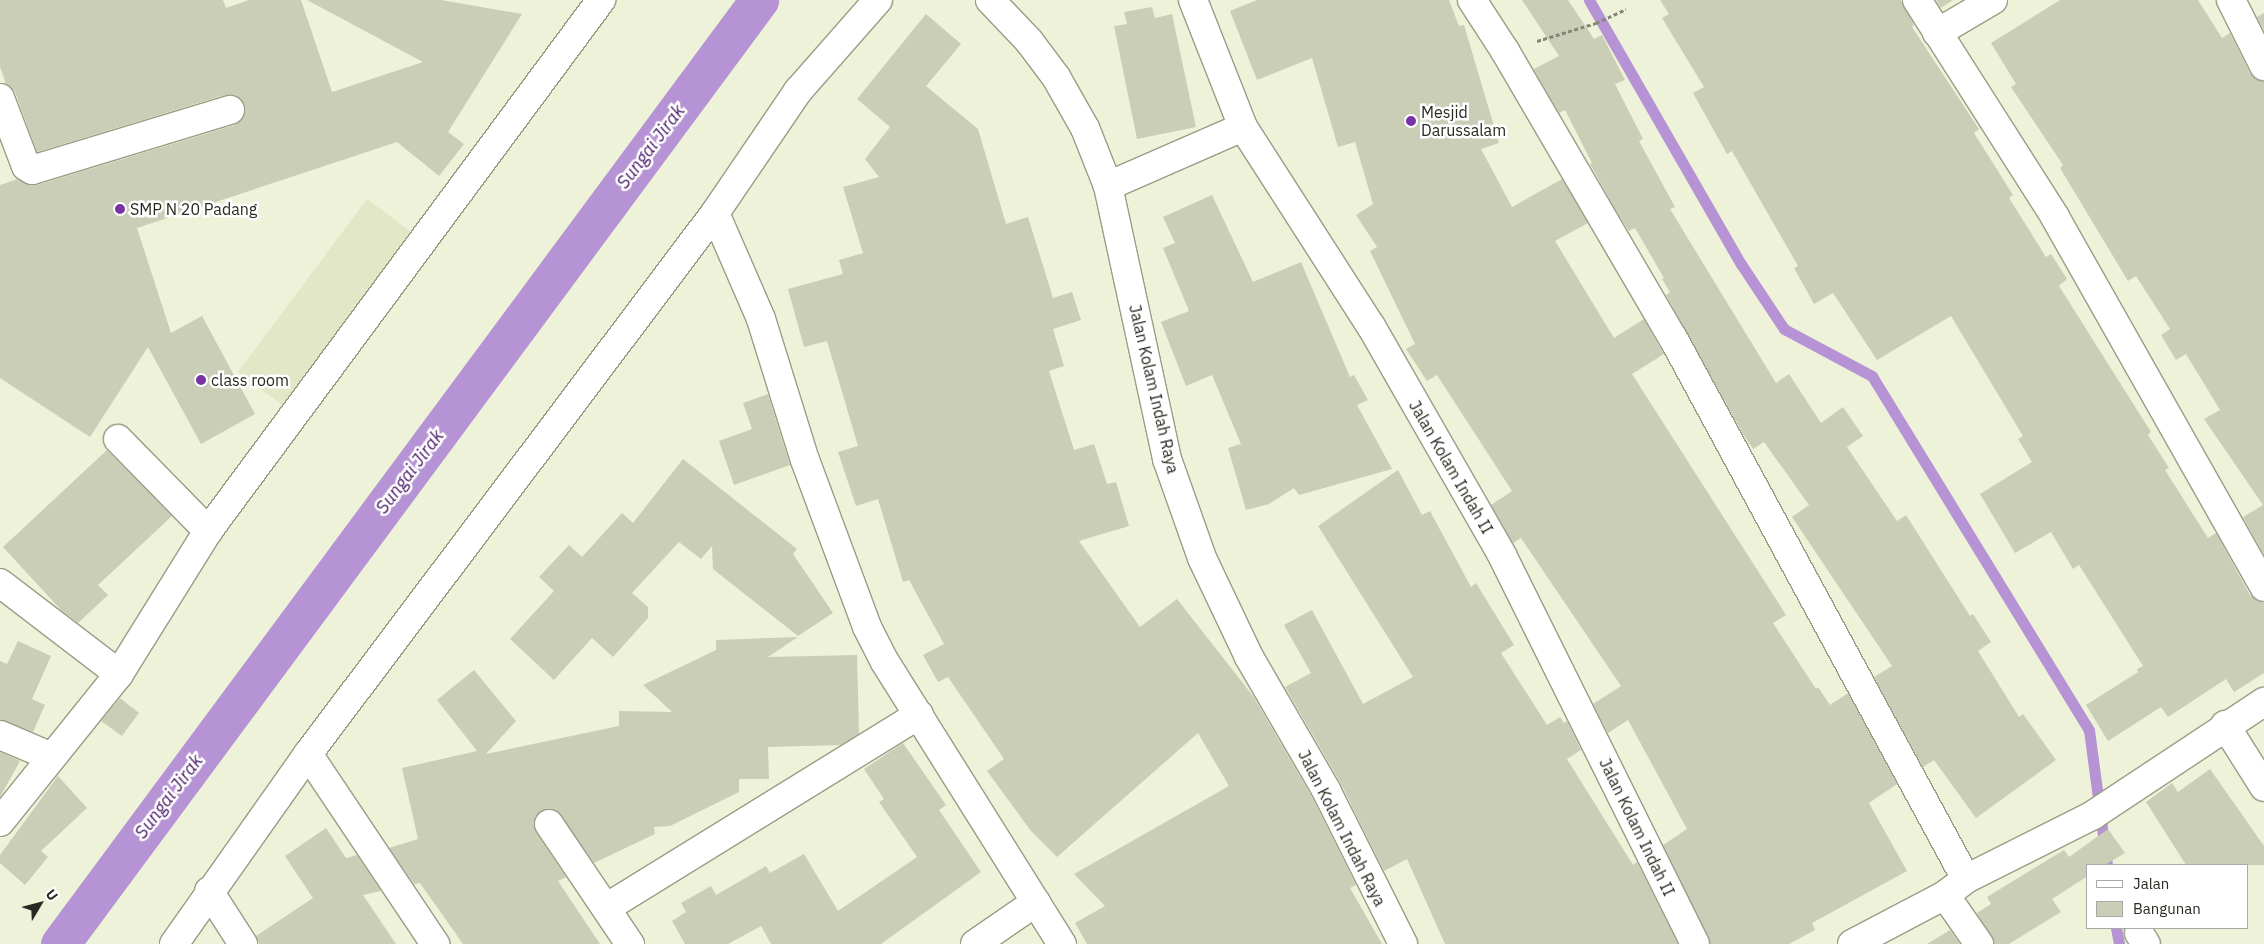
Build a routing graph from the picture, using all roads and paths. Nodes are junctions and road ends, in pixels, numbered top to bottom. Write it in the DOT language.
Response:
graph roads {
  1 [pos="601,0"];
  2 [pos="878,0"];
  3 [pos="990,0"];
  4 [pos="1193,0"];
  5 [pos="1472,0"];
  6 [pos="1917,0"];
  7 [pos="1993,0"];
  8 [pos="2231,0"];
  9 [pos="1626,10"];
  10 [pos="1937,33"];
  11 [pos="1505,51"];
  12 [pos="2264,66"];
  13 [pos="0,98"];
  14 [pos="230,110"];
  15 [pos="1243,127"];
  16 [pos="1108,186"];
  17 [pos="714,213"];
  18 [pos="118,439"];
  19 [pos="208,531"];
  20 [pos="0,583"];
  21 [pos="2264,587"];
  22 [pos="119,674"];
  23 [pos="2264,702"];
  24 [pos="919,715"];
  25 [pos="2225,725"];
  26 [pos="0,735"];
  27 [pos="308,754"];
  28 [pos="52,757"];
  29 [pos="2264,787"];
  30 [pos="0,822"];
  31 [pos="549,824"];
  32 [pos="1955,887"];
  33 [pos="210,891"];
  34 [pos="1036,902"];
  35 [pos="606,908"];
  36 [pos="174,944"];
  37 [pos="243,944"];
  38 [pos="435,944"];
  39 [pos="630,944"];
  40 [pos="975,944"];
  41 [pos="1062,944"];
  42 [pos="1403,944"];
  43 [pos="1695,944"];
  44 [pos="1852,944"];
  45 [pos="1980,944"];
  1 -- 19 [label="street"];
  2 -- 17 [label="street"];
  3 -- 16 [label="street, Jalan Kolam Indah Raya"];
  4 -- 15 [label="street, Jalan Kolam Indah II"];
  5 -- 11 [label="street"];
  6 -- 10 [label="street"];
  7 -- 10 [label="street"];
  8 -- 12 [label="street"];
  9 -- 11 [label="path"];
  10 -- 21 [label="street"];
  11 -- 32 [label="street"];
  13 -- 14 [label="street"];
  15 -- 16 [label="street"];
  15 -- 43 [label="street, Jalan Kolam Indah II"];
  16 -- 42 [label="street, Jalan Kolam Indah Raya"];
  17 -- 24 [label="street"];
  17 -- 27 [label="street"];
  18 -- 19 [label="street"];
  19 -- 22 [label="street"];
  20 -- 22 [label="street"];
  22 -- 28 [label="street"];
  23 -- 25 [label="street"];
  24 -- 34 [label="street"];
  24 -- 35 [label="street"];
  25 -- 29 [label="street"];
  25 -- 32 [label="street"];
  26 -- 28 [label="street"];
  27 -- 33 [label="street"];
  27 -- 38 [label="street"];
  28 -- 30 [label="street"];
  31 -- 35 [label="street"];
  32 -- 44 [label="street"];
  32 -- 45 [label="street"];
  33 -- 36 [label="street"];
  33 -- 37 [label="street"];
  34 -- 40 [label="street"];
  34 -- 41 [label="street"];
  35 -- 39 [label="street"];
}
